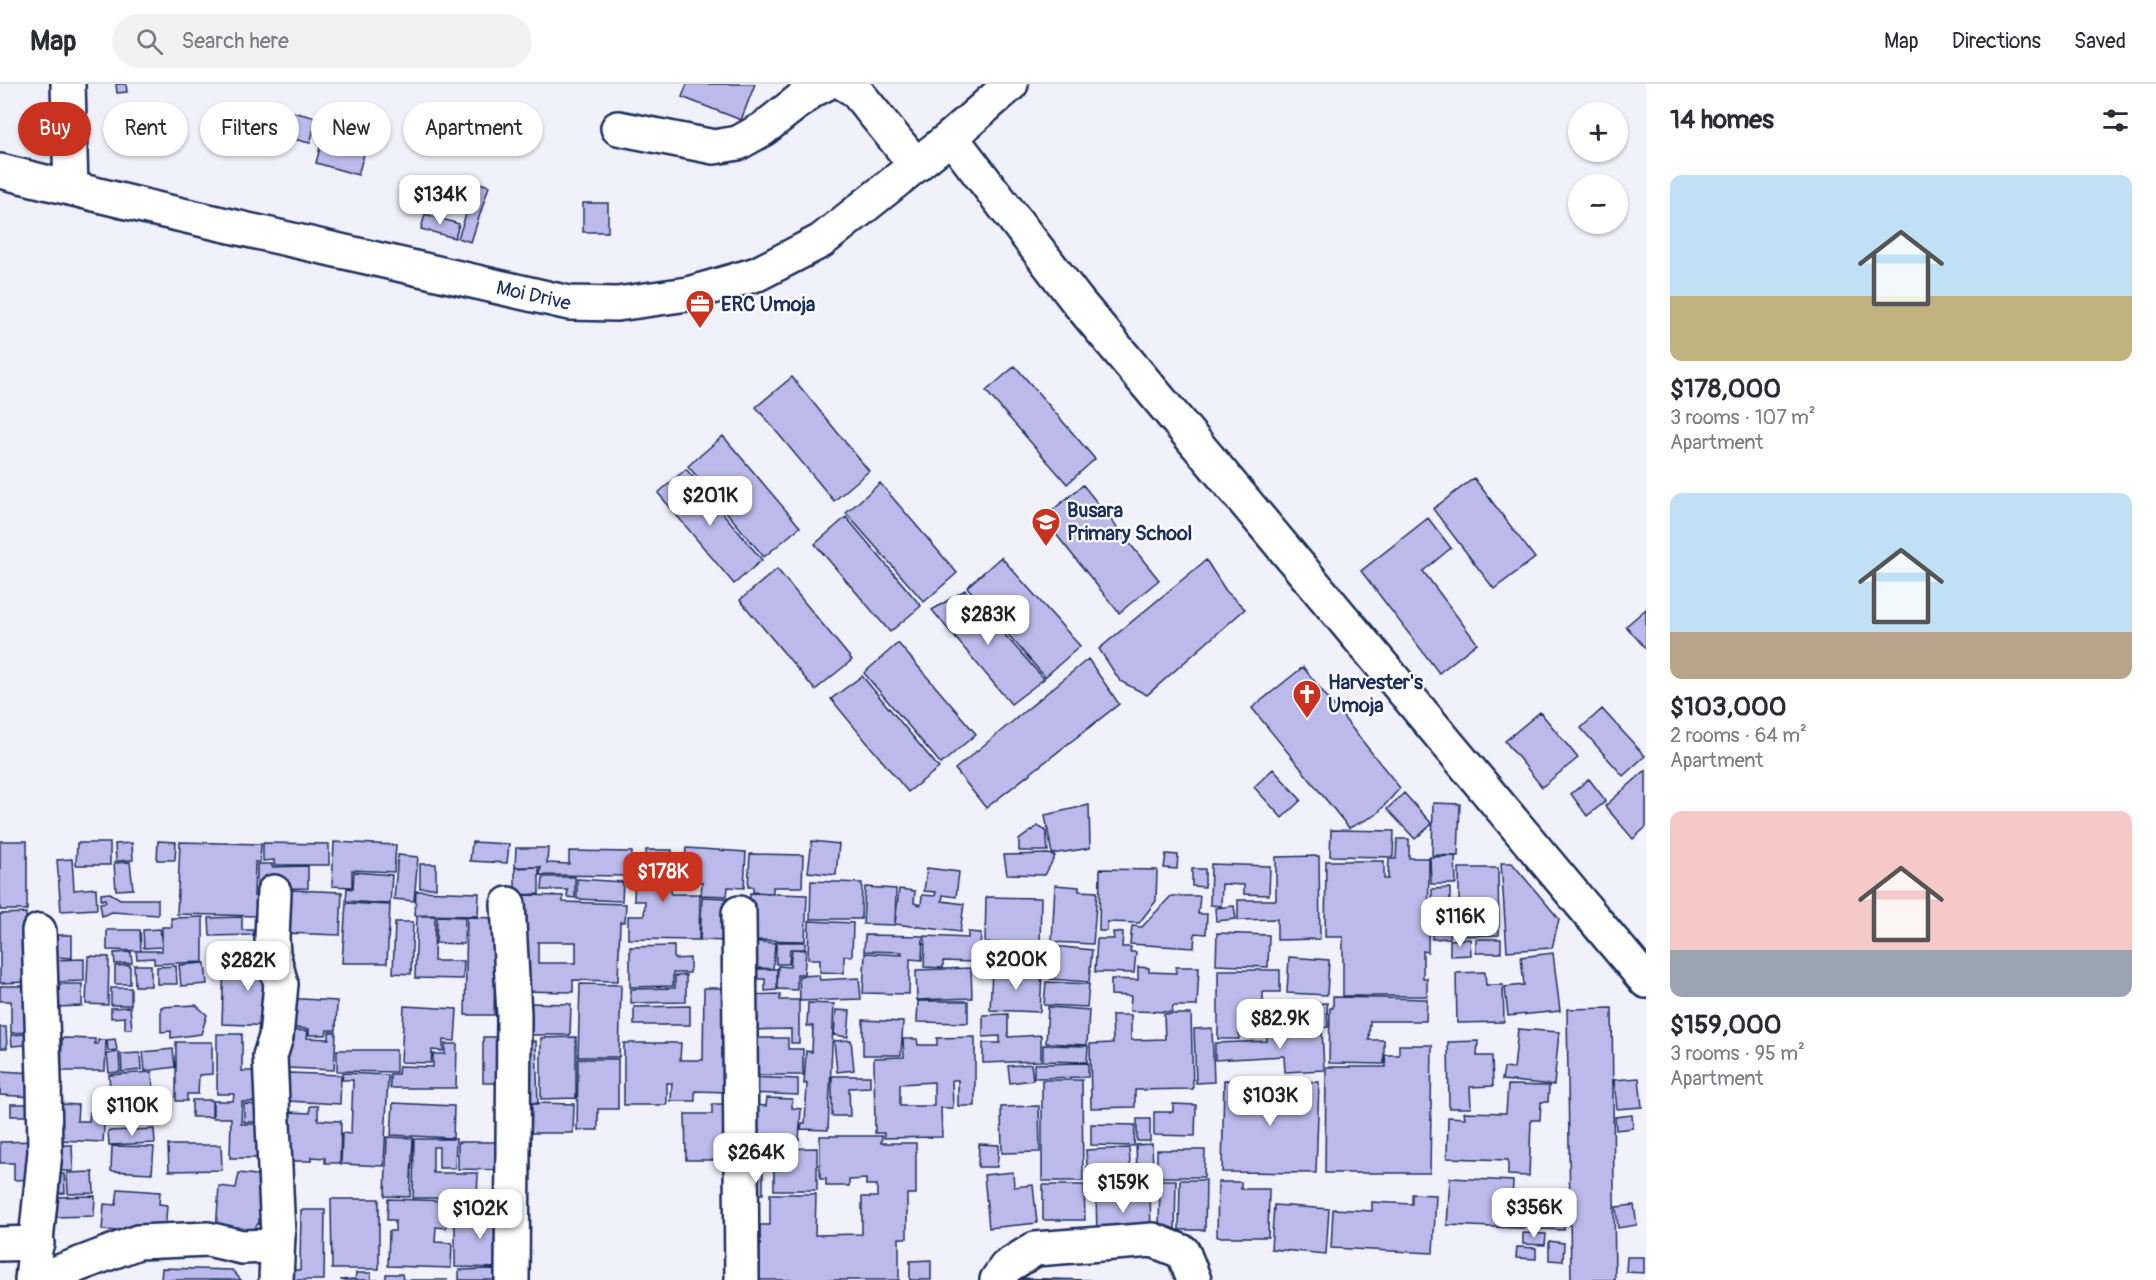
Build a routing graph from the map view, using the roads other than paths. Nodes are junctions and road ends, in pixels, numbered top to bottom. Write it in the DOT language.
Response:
graph roads {
  1 [pos="68,84"];
  2 [pos="825,84"];
  3 [pos="845,84"];
  4 [pos="1011,84"];
  5 [pos="618,128"];
  6 [pos="951,137"];
  7 [pos="916,165"];
  8 [pos="0,171"];
  9 [pos="71,188"];
  10 [pos="274,892"];
  11 [pos="508,904"];
  12 [pos="739,913"];
  13 [pos="39,931"];
  14 [pos="1646,981"];
  15 [pos="279,1235"];
  16 [pos="0,1244"];
  17 [pos="37,1244"];
  18 [pos="32,1280"];
  19 [pos="38,1280"];
  20 [pos="276,1280"];
  21 [pos="512,1280"];
  22 [pos="742,1280"];
  23 [pos="997,1280"];
  24 [pos="1194,1280"];
  1 -- 9 [label="street"];
  2 -- 5 [label="street"];
  3 -- 7 [label="street"];
  4 -- 6 [label="street, Moi Drive"];
  6 -- 7 [label="street, Moi Drive"];
  6 -- 14 [label="street"];
  7 -- 9 [label="street, Moi Drive"];
  8 -- 9 [label="street, Moi Drive"];
  10 -- 15 [label="street"];
  11 -- 21 [label="street"];
  12 -- 22 [label="street"];
  13 -- 17 [label="street"];
  15 -- 19 [label="street"];
  15 -- 20 [label="street"];
  16 -- 17 [label="street"];
  17 -- 18 [label="street"];
  23 -- 24 [label="street"];
}
